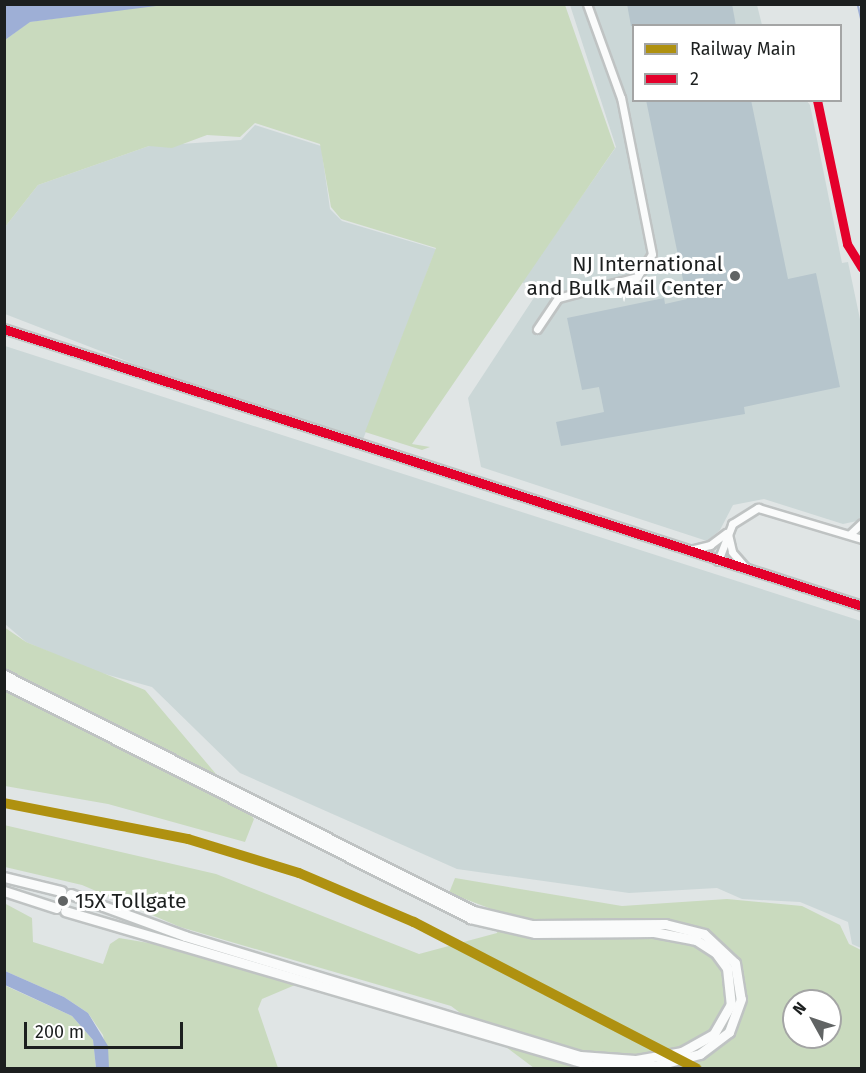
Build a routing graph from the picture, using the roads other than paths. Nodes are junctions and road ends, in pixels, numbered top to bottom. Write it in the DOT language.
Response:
graph roads {
  1 [pos="587,4"];
  2 [pos="4,329"];
  3 [pos="537,329"];
  4 [pos="861,523"];
  5 [pos="728,531"];
  6 [pos="861,531"];
  7 [pos="850,534"];
  8 [pos="861,539"];
  9 [pos="684,550"];
  10 [pos="718,561"];
  11 [pos="752,572"];
  12 [pos="861,606"];
  13 [pos="4,675"];
  14 [pos="4,683"];
  15 [pos="4,877"];
  16 [pos="4,891"];
  17 [pos="492,921"];
  18 [pos="301,976"];
  1 -- 3 [label="street"];
  2 -- 9 [label="main road"];
  4 -- 7 [label="street"];
  5 -- 7 [label="street"];
  5 -- 9 [label="street"];
  5 -- 10 [label="street"];
  5 -- 11 [label="street"];
  6 -- 7 [label="street"];
  7 -- 8 [label="street"];
  9 -- 10 [label="main road"];
  10 -- 11 [label="main road"];
  11 -- 12 [label="main road"];
  13 -- 17 [label="highway"];
  14 -- 17 [label="highway"];
  15 -- 18 [label="highway"];
  16 -- 18 [label="highway"];
  17 -- 18 [label="highway"];
}
